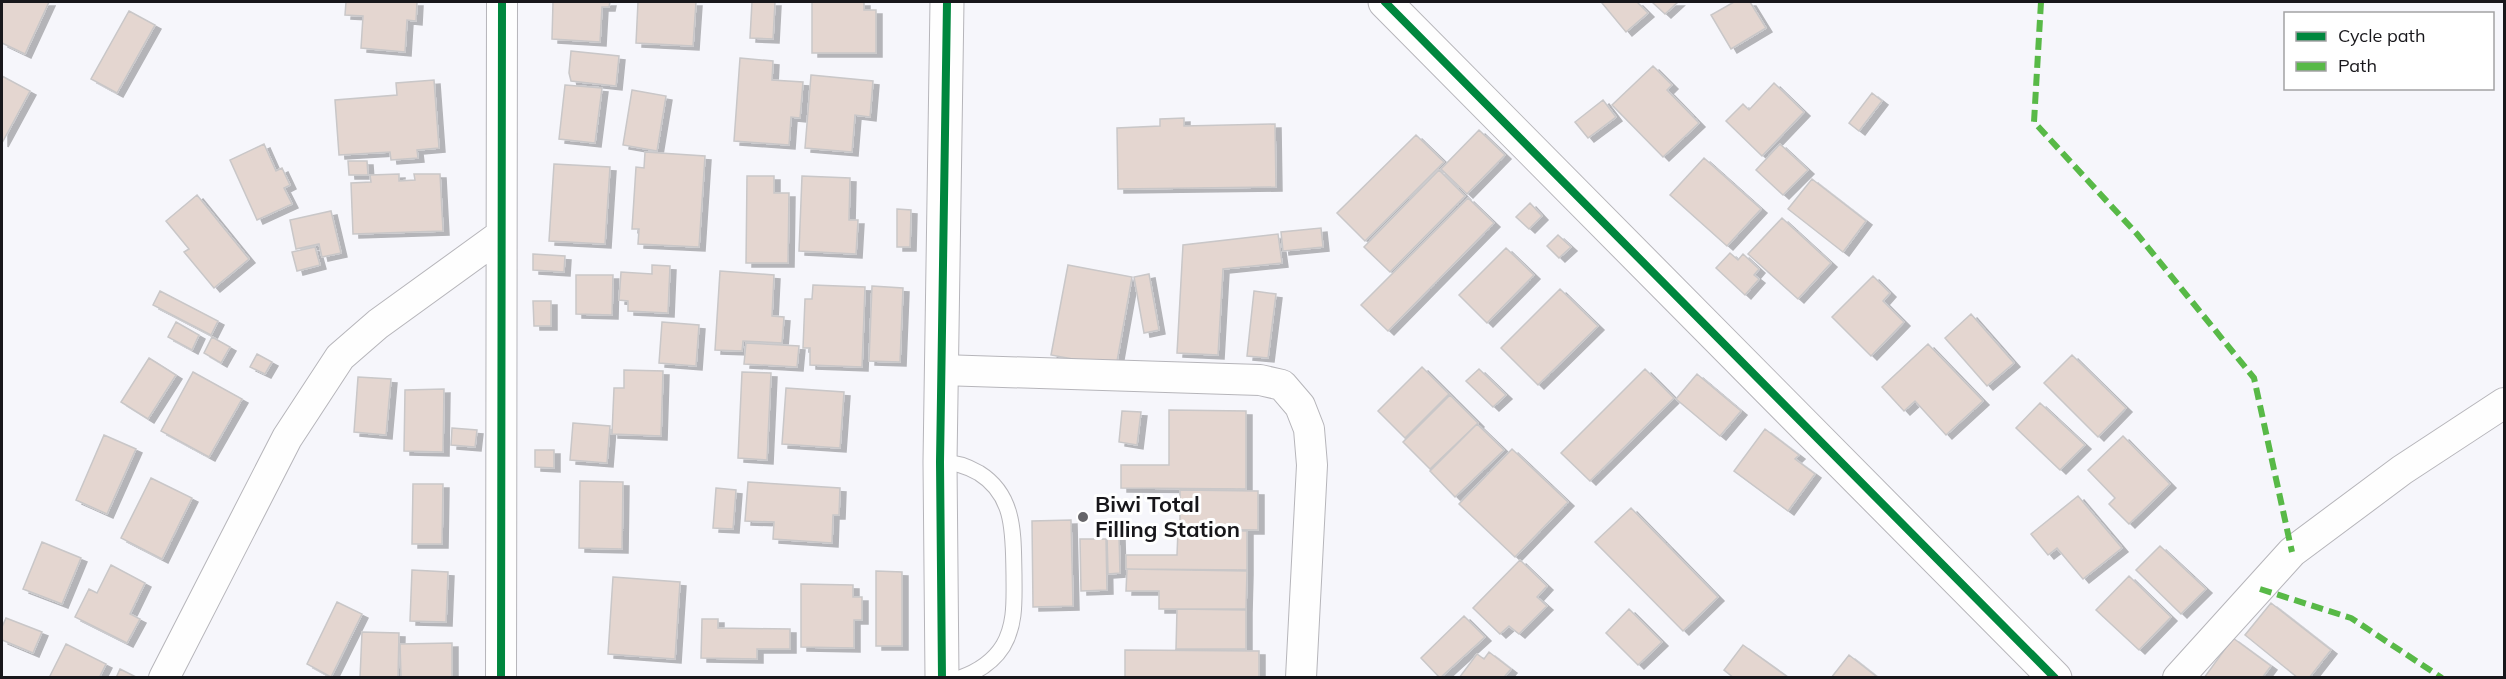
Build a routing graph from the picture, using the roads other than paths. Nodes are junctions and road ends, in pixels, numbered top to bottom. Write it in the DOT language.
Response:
graph roads {
  1 [pos="502,2"];
  2 [pos="946,2"];
  3 [pos="1385,2"];
  4 [pos="501,235"];
  5 [pos="941,370"];
  6 [pos="2505,403"];
  7 [pos="940,462"];
  8 [pos="165,678"];
  9 [pos="501,678"];
  10 [pos="942,678"];
  11 [pos="960,678"];
  12 [pos="1301,678"];
  13 [pos="2055,678"];
  14 [pos="2178,678"];
  1 -- 4 [label="street"];
  2 -- 5 [label="street"];
  3 -- 13 [label="street"];
  4 -- 8 [label="street"];
  4 -- 9 [label="street"];
  5 -- 7 [label="street"];
  5 -- 12 [label="street"];
  6 -- 14 [label="street"];
  7 -- 10 [label="street"];
  7 -- 11 [label="lane"];
}
